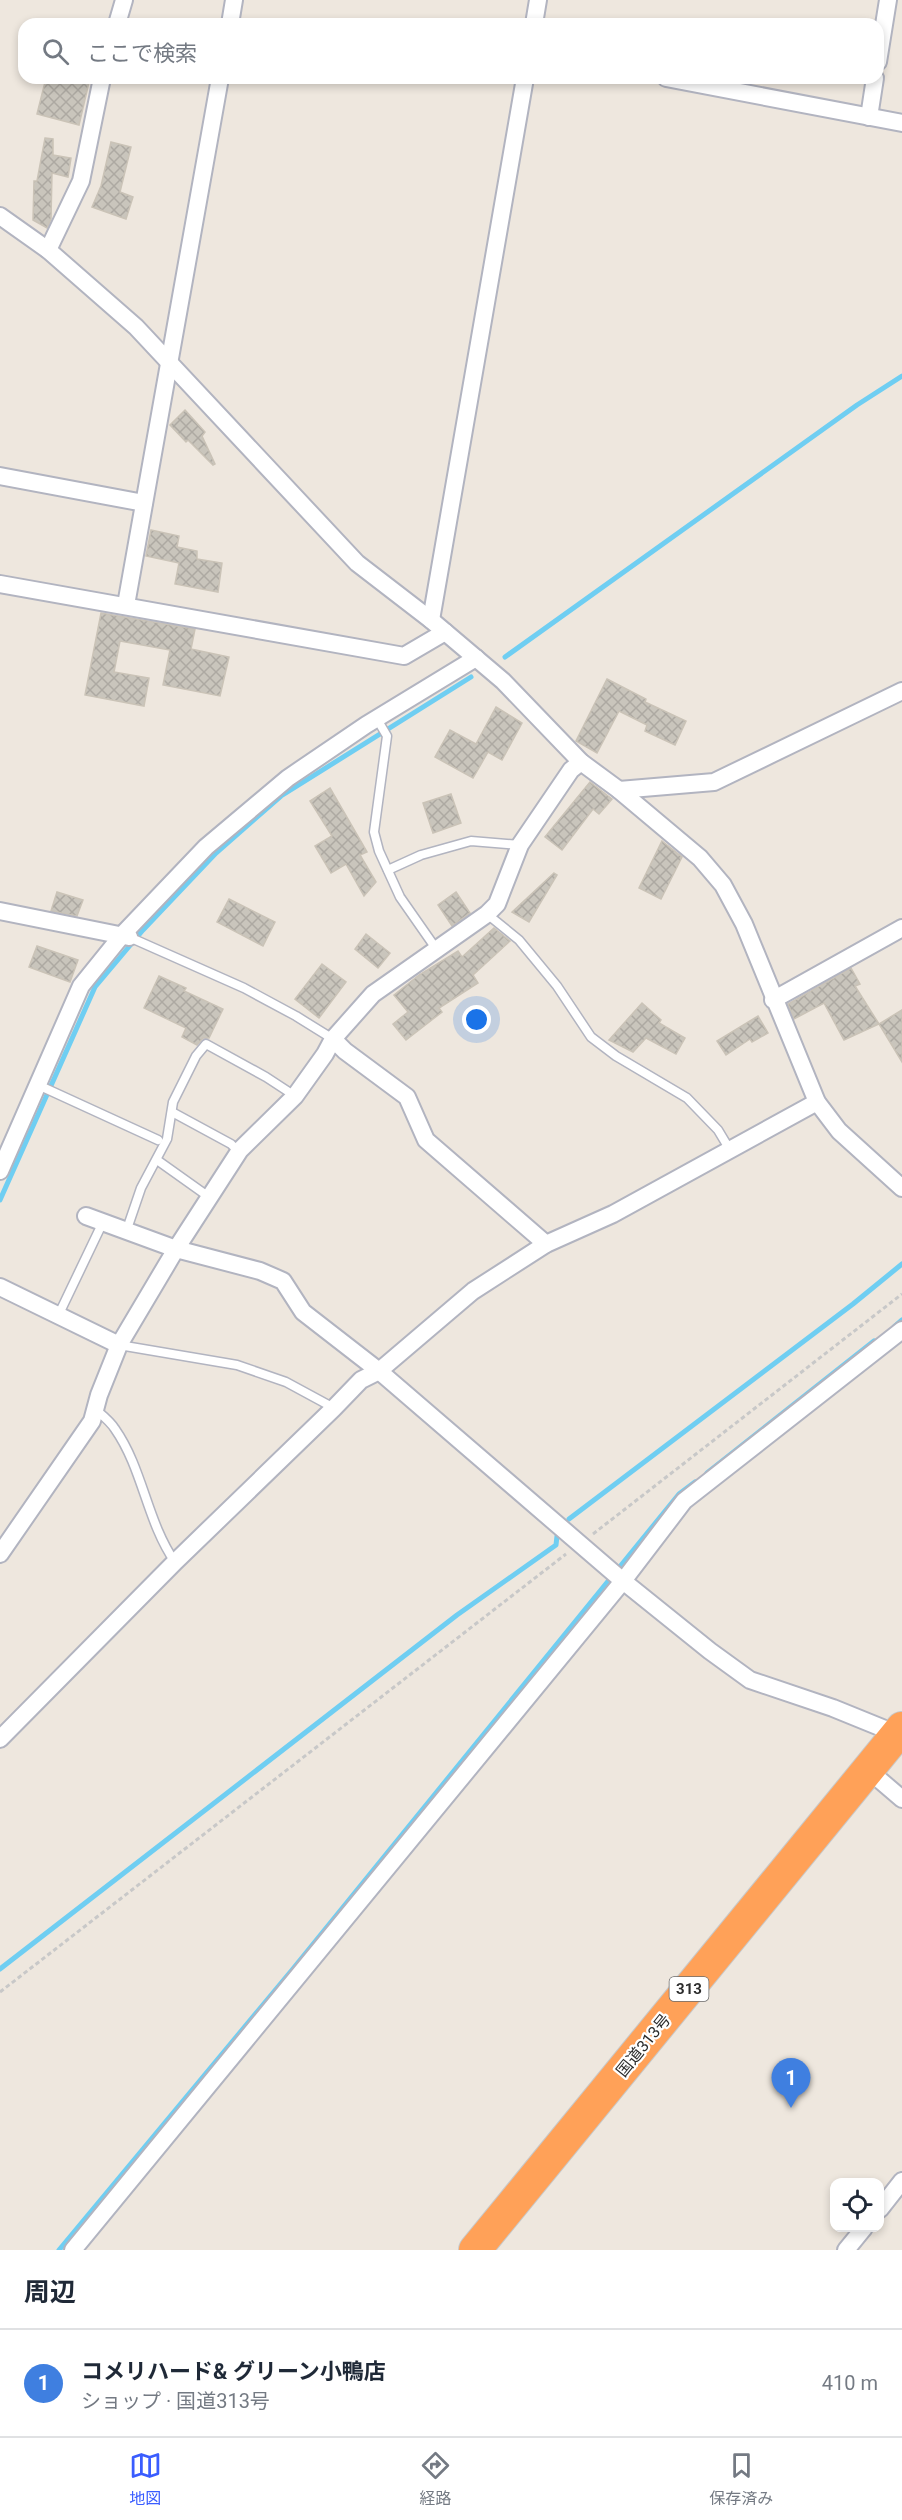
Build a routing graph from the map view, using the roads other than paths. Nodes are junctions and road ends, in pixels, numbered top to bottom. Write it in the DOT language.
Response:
graph roads {
  1 [pos="124,0"];
  2 [pos="234,0"];
  3 [pos="538,0"];
  4 [pos="888,0"];
  5 [pos="119,18"];
  6 [pos="231,18"];
  7 [pos="535,18"];
  8 [pos="884,25"];
  9 [pos="101,84"];
  10 [pos="219,84"];
  11 [pos="524,84"];
  12 [pos="697,84"];
  13 [pos="874,84"];
  14 [pos="869,117"];
  15 [pos="902,123"];
  16 [pos="0,216"];
  17 [pos="48,250"];
  18 [pos="168,361"];
  19 [pos="0,476"];
  20 [pos="144,503"];
  21 [pos="0,584"];
  22 [pos="126,605"];
  23 [pos="431,620"];
  24 [pos="445,632"];
  25 [pos="476,658"];
  26 [pos="902,692"];
  27 [pos="377,719"];
  28 [pos="581,762"];
  29 [pos="619,790"];
  30 [pos="520,845"];
  31 [pos="388,870"];
  32 [pos="0,910"];
  33 [pos="487,914"];
  34 [pos="902,928"];
  35 [pos="131,938"];
  36 [pos="437,950"];
  37 [pos="773,1000"];
  38 [pos="333,1039"];
  39 [pos="41,1086"];
  40 [pos="295,1096"];
  41 [pos="817,1102"];
  42 [pos="172,1112"];
  43 [pos="158,1140"];
  44 [pos="730,1150"];
  45 [pos="239,1152"];
  46 [pos="157,1160"];
  47 [pos="0,1171"];
  48 [pos="902,1188"];
  49 [pos="209,1197"];
  50 [pos="86,1216"];
  51 [pos="103,1221"];
  52 [pos="127,1229"];
  53 [pos="546,1244"];
  54 [pos="176,1249"];
  55 [pos="0,1287"];
  56 [pos="58,1316"];
  57 [pos="902,1330"];
  58 [pos="119,1345"];
  59 [pos="379,1371"];
  60 [pos="95,1408"];
  61 [pos="334,1408"];
  62 [pos="0,1554"];
  63 [pos="175,1562"];
  64 [pos="623,1581"];
  65 [pos="899,1731"];
  66 [pos="0,1739"];
  67 [pos="867,1769"];
  68 [pos="902,1799"];
  69 [pos="902,2181"];
  70 [pos="884,2203"];
  71 [pos="861,2232"];
  72 [pos="73,2250"];
  73 [pos="475,2250"];
  74 [pos="846,2250"];
  1 -- 5 [label="street"];
  2 -- 6 [label="street"];
  3 -- 7 [label="street"];
  4 -- 8 [label="street"];
  9 -- 17 [label="street"];
  10 -- 18 [label="street"];
  11 -- 23 [label="street"];
  12 -- 14 [label="street"];
  13 -- 14 [label="street"];
  14 -- 15 [label="street"];
  16 -- 17 [label="street"];
  17 -- 18 [label="street"];
  18 -- 20 [label="street"];
  18 -- 23 [label="street"];
  19 -- 20 [label="street"];
  20 -- 22 [label="street"];
  21 -- 22 [label="street"];
  22 -- 24 [label="street"];
  23 -- 24 [label="street"];
  24 -- 25 [label="street"];
  25 -- 27 [label="street"];
  25 -- 28 [label="street"];
  26 -- 29 [label="street"];
  27 -- 31 [label="lane"];
  27 -- 35 [label="street"];
  28 -- 29 [label="street"];
  28 -- 30 [label="street"];
  29 -- 37 [label="street"];
  30 -- 31 [label="lane"];
  30 -- 33 [label="street"];
  31 -- 36 [label="lane"];
  32 -- 35 [label="street"];
  33 -- 36 [label="street"];
  33 -- 44 [label="lane"];
  34 -- 37 [label="street"];
  35 -- 38 [label="lane"];
  35 -- 39 [label="street"];
  36 -- 38 [label="street"];
  37 -- 41 [label="street"];
  38 -- 40 [label="street"];
  38 -- 53 [label="street"];
  39 -- 43 [label="lane"];
  39 -- 47 [label="street"];
  40 -- 42 [label="lane"];
  40 -- 45 [label="street"];
  41 -- 44 [label="street"];
  41 -- 48 [label="street"];
  42 -- 45 [label="lane"];
  42 -- 46 [label="lane"];
  44 -- 53 [label="street"];
  45 -- 49 [label="street"];
  46 -- 49 [label="lane"];
  46 -- 52 [label="lane"];
  49 -- 54 [label="street"];
  50 -- 51 [label="street"];
  51 -- 52 [label="street"];
  51 -- 56 [label="lane"];
  52 -- 54 [label="street"];
  53 -- 59 [label="street"];
  54 -- 58 [label="street"];
  54 -- 59 [label="street"];
  55 -- 56 [label="street"];
  56 -- 58 [label="street"];
  57 -- 64 [label="street"];
  58 -- 60 [label="street"];
  58 -- 61 [label="lane"];
  59 -- 61 [label="street"];
  59 -- 64 [label="street"];
  60 -- 62 [label="street"];
  60 -- 63 [label="lane"];
  61 -- 63 [label="street"];
  63 -- 66 [label="street"];
  64 -- 65 [label="street"];
  64 -- 72 [label="street"];
  65 -- 67 [label="highway, 国道313号 / 313"];
  67 -- 68 [label="street"];
  67 -- 73 [label="highway, 国道313号 / 313"];
  69 -- 70 [label="street"];
  71 -- 74 [label="street"];
}
